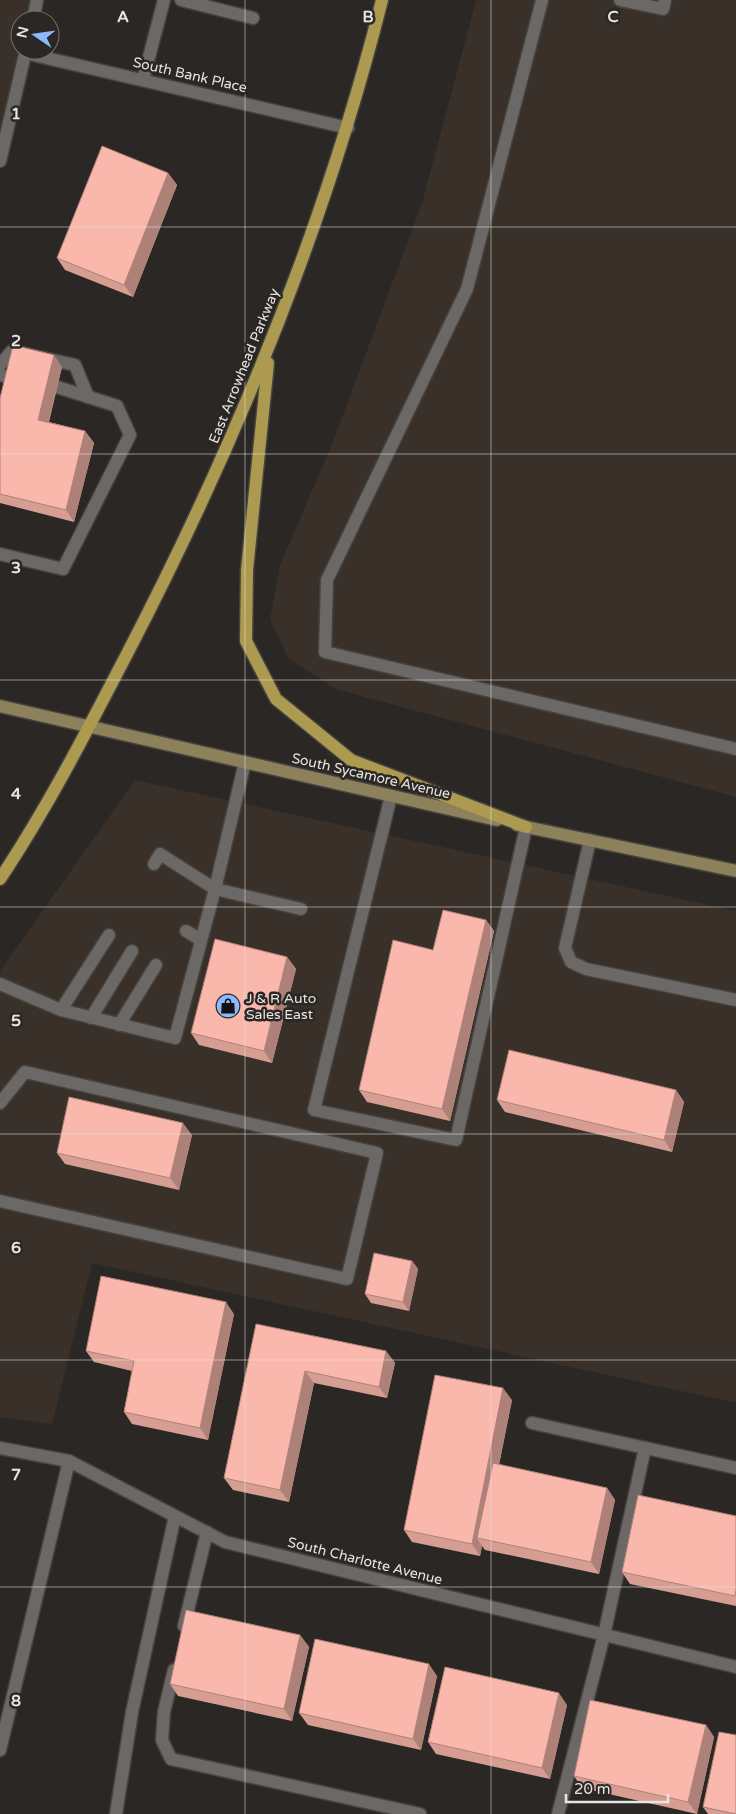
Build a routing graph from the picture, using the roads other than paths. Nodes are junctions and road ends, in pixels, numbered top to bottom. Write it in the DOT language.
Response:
graph roads {
  1 [pos="164,0"];
  2 [pos="180,0"];
  3 [pos="382,0"];
  4 [pos="542,0"];
  5 [pos="620,0"];
  6 [pos="665,0"];
  7 [pos="253,18"];
  8 [pos="60,59"];
  9 [pos="24,60"];
  10 [pos="143,80"];
  11 [pos="348,128"];
  12 [pos="0,161"];
  13 [pos="270,346"];
  14 [pos="0,365"];
  15 [pos="0,375"];
  16 [pos="16,379"];
  17 [pos="57,387"];
  18 [pos="88,397"];
  19 [pos="0,554"];
  20 [pos="0,706"];
  21 [pos="89,726"];
  22 [pos="736,749"];
  23 [pos="245,762"];
  24 [pos="391,796"];
  25 [pos="526,827"];
  26 [pos="590,840"];
  27 [pos="154,864"];
  28 [pos="736,871"];
  29 [pos="0,879"];
  30 [pos="207,888"];
  31 [pos="301,909"];
  32 [pos="186,931"];
  33 [pos="108,935"];
  34 [pos="201,940"];
  35 [pos="132,952"];
  36 [pos="156,965"];
  37 [pos="0,984"];
  38 [pos="736,1000"];
  39 [pos="61,1010"];
  40 [pos="91,1018"];
  41 [pos="119,1024"];
  42 [pos="0,1103"];
  43 [pos="0,1201"];
  44 [pos="532,1423"];
  45 [pos="0,1448"];
  46 [pos="644,1448"];
  47 [pos="69,1461"];
  48 [pos="736,1468"];
  49 [pos="175,1516"];
  50 [pos="207,1532"];
  51 [pos="604,1635"];
  52 [pos="182,1636"];
  53 [pos="178,1655"];
  54 [pos="736,1667"];
  55 [pos="0,1750"];
  56 [pos="116,1814"];
  57 [pos="420,1814"];
  58 [pos="558,1814"];
  1 -- 10 [label="street"];
  2 -- 7 [label="street"];
  3 -- 11 [label="main road, East Arrowhead Parkway"];
  4 -- 22 [label="street"];
  5 -- 6 [label="street"];
  8 -- 10 [label="street, South Bank Place"];
  9 -- 12 [label="street"];
  10 -- 11 [label="street, South Bank Place"];
  11 -- 13 [label="main road, East Arrowhead Parkway"];
  13 -- 21 [label="main road, East Arrowhead Parkway"];
  13 -- 25 [label="main road"];
  14 -- 18 [label="street"];
  15 -- 16 [label="street"];
  17 -- 18 [label="street"];
  18 -- 19 [label="street"];
  20 -- 21 [label="main road, South Sycamore Avenue"];
  21 -- 23 [label="main road, South Sycamore Avenue"];
  21 -- 29 [label="main road, East Arrowhead Parkway"];
  23 -- 24 [label="main road, South Sycamore Avenue"];
  23 -- 30 [label="street"];
  24 -- 25 [label="main road, South Sycamore Avenue"];
  24 -- 25 [label="street"];
  25 -- 26 [label="main road, South Sycamore Avenue"];
  26 -- 28 [label="main road, South Sycamore Avenue"];
  26 -- 38 [label="street"];
  27 -- 30 [label="street"];
  30 -- 31 [label="street"];
  30 -- 34 [label="street"];
  32 -- 34 [label="street"];
  33 -- 39 [label="street"];
  34 -- 41 [label="street"];
  35 -- 40 [label="street"];
  36 -- 41 [label="street"];
  37 -- 39 [label="street"];
  39 -- 40 [label="street"];
  40 -- 41 [label="street"];
  42 -- 43 [label="street"];
  44 -- 46 [label="street"];
  45 -- 47 [label="street, South Charlotte Avenue"];
  46 -- 48 [label="street"];
  46 -- 51 [label="street"];
  47 -- 49 [label="street, South Charlotte Avenue"];
  47 -- 55 [label="street"];
  49 -- 50 [label="street, South Charlotte Avenue"];
  49 -- 56 [label="street"];
  50 -- 51 [label="street, South Charlotte Avenue"];
  50 -- 52 [label="street"];
  51 -- 54 [label="street, South Charlotte Avenue"];
  51 -- 58 [label="street"];
  53 -- 57 [label="street"];
}
